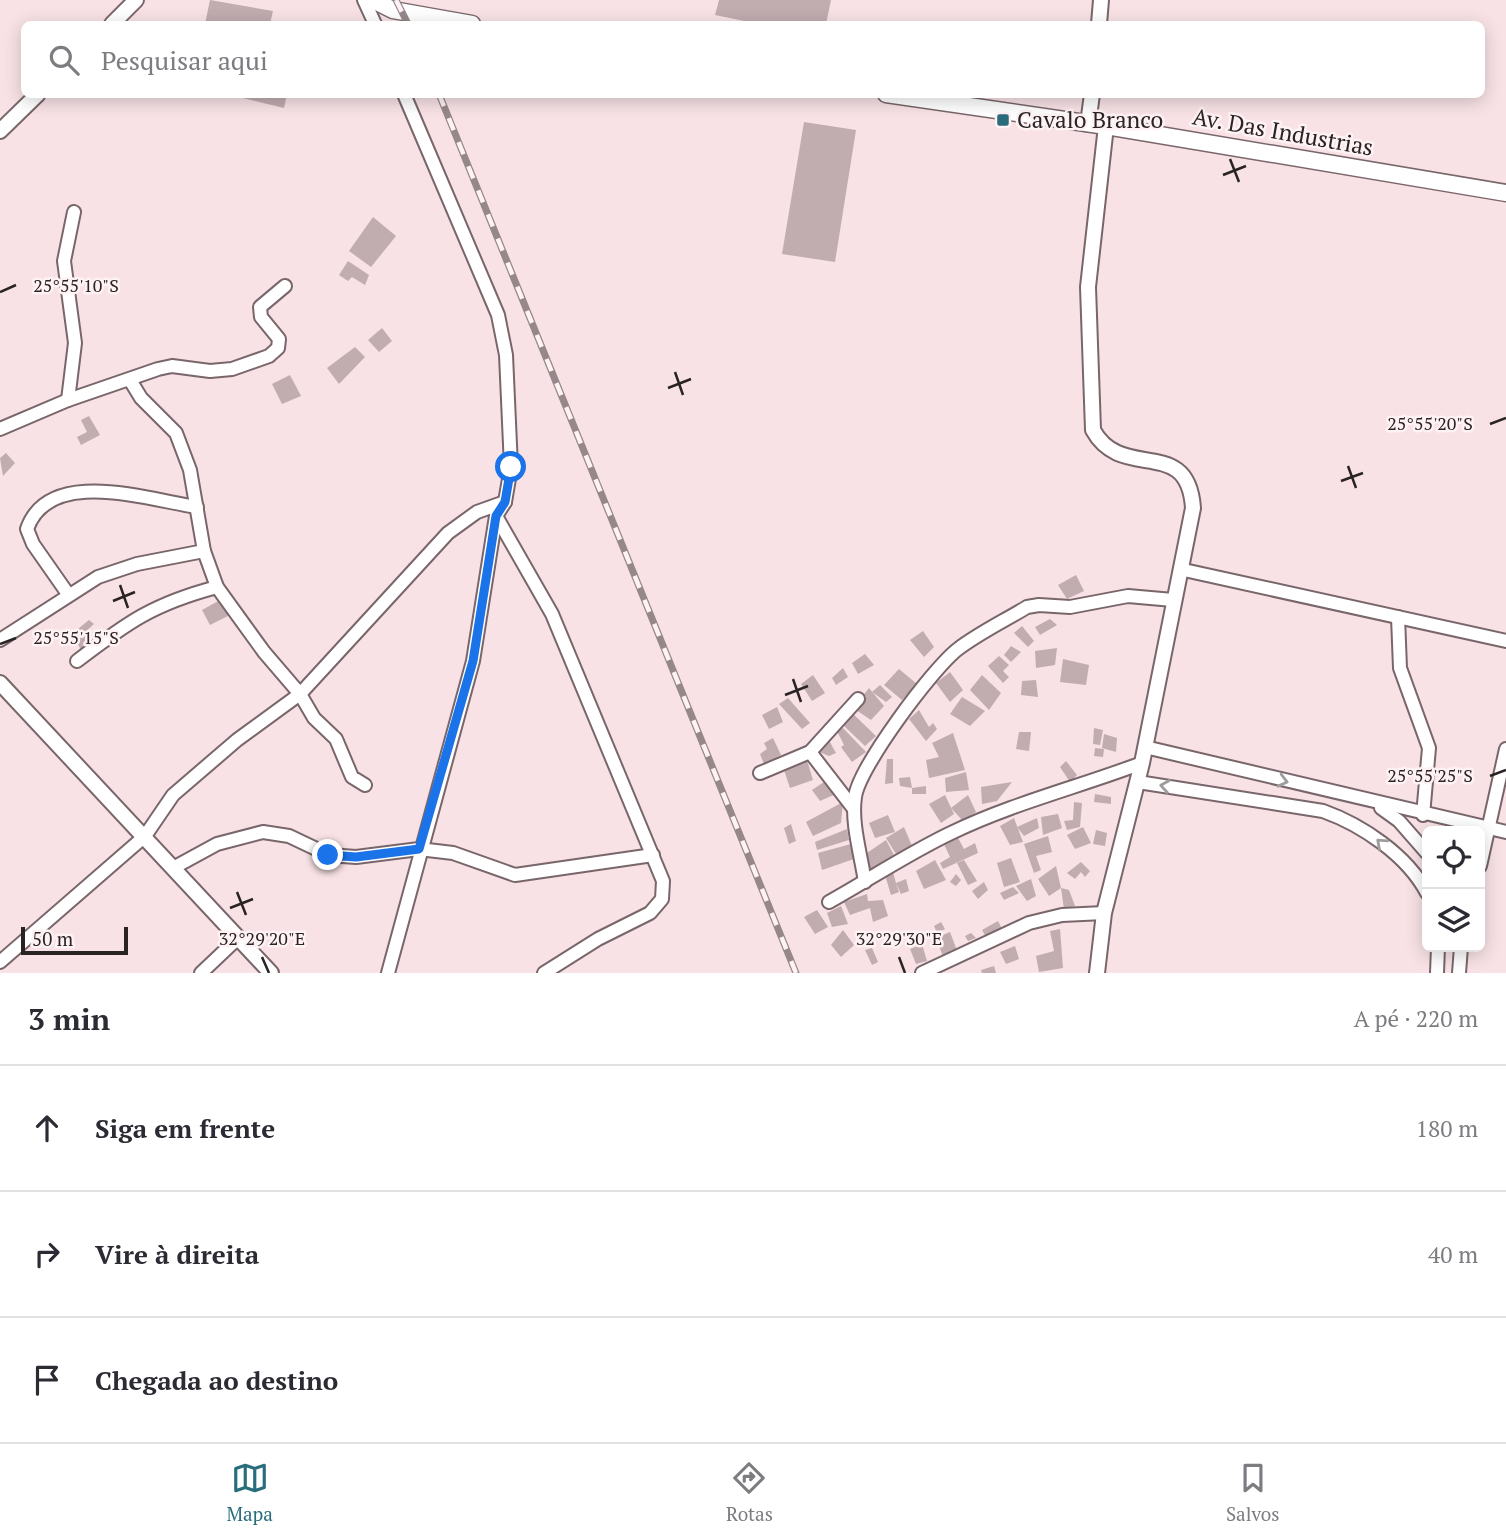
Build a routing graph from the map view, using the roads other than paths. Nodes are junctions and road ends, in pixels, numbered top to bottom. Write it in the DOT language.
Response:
graph roads {
  1 [pos="136,0"];
  2 [pos="364,0"];
  3 [pos="373,0"];
  4 [pos="1101,0"];
  5 [pos="115,21"];
  6 [pos="374,21"];
  7 [pos="455,21"];
  8 [pos="1099,21"];
  9 [pos="34,98"];
  10 [pos="406,98"];
  11 [pos="913,98"];
  12 [pos="1091,98"];
  13 [pos="1088,124"];
  14 [pos="1106,126"];
  15 [pos="0,131"];
  16 [pos="1506,192"];
  17 [pos="74,212"];
  18 [pos="285,286"];
  19 [pos="130,380"];
  20 [pos="68,400"];
  21 [pos="0,429"];
  22 [pos="505,502"];
  23 [pos="197,508"];
  24 [pos="496,516"];
  25 [pos="204,551"];
  26 [pos="1184,570"];
  27 [pos="217,587"];
  28 [pos="68,594"];
  29 [pos="1173,600"];
  30 [pos="1398,617"];
  31 [pos="0,640"];
  32 [pos="1506,641"];
  33 [pos="77,661"];
  34 [pos="0,683"];
  35 [pos="300,694"];
  36 [pos="858,699"];
  37 [pos="1145,747"];
  38 [pos="1506,749"];
  39 [pos="810,752"];
  40 [pos="1142,763"];
  41 [pos="760,773"];
  42 [pos="1259,775"];
  43 [pos="1138,782"];
  44 [pos="365,785"];
  45 [pos="1255,800"];
  46 [pos="1375,803"];
  47 [pos="854,809"];
  48 [pos="1423,815"];
  49 [pos="1490,829"];
  50 [pos="1506,832"];
  51 [pos="145,835"];
  52 [pos="1422,847"];
  53 [pos="1485,848"];
  54 [pos="419,849"];
  55 [pos="653,855"];
  56 [pos="173,868"];
  57 [pos="865,882"];
  58 [pos="1423,889"];
  59 [pos="829,902"];
  60 [pos="1104,913"];
  61 [pos="237,939"];
  62 [pos="1438,952"];
  63 [pos="1461,952"];
  64 [pos="0,962"];
  65 [pos="201,973"];
  66 [pos="271,973"];
  67 [pos="388,973"];
  68 [pos="544,973"];
  69 [pos="922,973"];
  70 [pos="1097,973"];
  71 [pos="1437,973"];
  72 [pos="1459,973"];
  1 -- 5 [label="street"];
  2 -- 6 [label="street"];
  3 -- 7 [label="main road"];
  4 -- 8 [label="street"];
  9 -- 15 [label="street"];
  10 -- 22 [label="street"];
  11 -- 13 [label="main road, Av. Das Industrias"];
  12 -- 13 [label="street"];
  13 -- 14 [label="main road, Av. Das Industrias"];
  14 -- 16 [label="main road, Av. Das Industrias"];
  14 -- 26 [label="street"];
  17 -- 20 [label="street"];
  18 -- 19 [label="street"];
  19 -- 20 [label="street"];
  19 -- 23 [label="street"];
  20 -- 21 [label="street"];
  22 -- 24 [label="street"];
  22 -- 35 [label="street"];
  23 -- 25 [label="street"];
  23 -- 28 [label="street"];
  24 -- 54 [label="street"];
  24 -- 55 [label="street"];
  25 -- 27 [label="street"];
  25 -- 28 [label="street"];
  26 -- 29 [label="street"];
  26 -- 30 [label="street"];
  27 -- 33 [label="street"];
  27 -- 35 [label="street"];
  28 -- 31 [label="street"];
  29 -- 37 [label="street"];
  29 -- 47 [label="street"];
  30 -- 32 [label="street"];
  30 -- 48 [label="street"];
  34 -- 51 [label="street"];
  35 -- 44 [label="street"];
  35 -- 51 [label="street"];
  36 -- 39 [label="street"];
  37 -- 40 [label="street"];
  37 -- 42 [label="street"];
  38 -- 49 [label="street"];
  39 -- 41 [label="street"];
  39 -- 47 [label="street"];
  40 -- 43 [label="street"];
  40 -- 57 [label="street"];
  42 -- 45 [label="street"];
  42 -- 46 [label="street, one-way"];
  45 -- 43 [label="street, one-way"];
  43 -- 60 [label="street"];
  58 -- 45 [label="street, one-way"];
  46 -- 48 [label="street"];
  46 -- 52 [label="street"];
  47 -- 57 [label="street"];
  48 -- 49 [label="street"];
  49 -- 50 [label="street"];
  49 -- 53 [label="street"];
  51 -- 56 [label="street"];
  51 -- 64 [label="street"];
  54 -- 55 [label="street"];
  54 -- 56 [label="street"];
  54 -- 67 [label="street"];
  55 -- 68 [label="street"];
  56 -- 61 [label="street"];
  57 -- 59 [label="street"];
  60 -- 69 [label="street"];
  60 -- 70 [label="street"];
  61 -- 65 [label="street"];
  61 -- 66 [label="street"];
  62 -- 71 [label="street"];
  63 -- 72 [label="street"];
}
